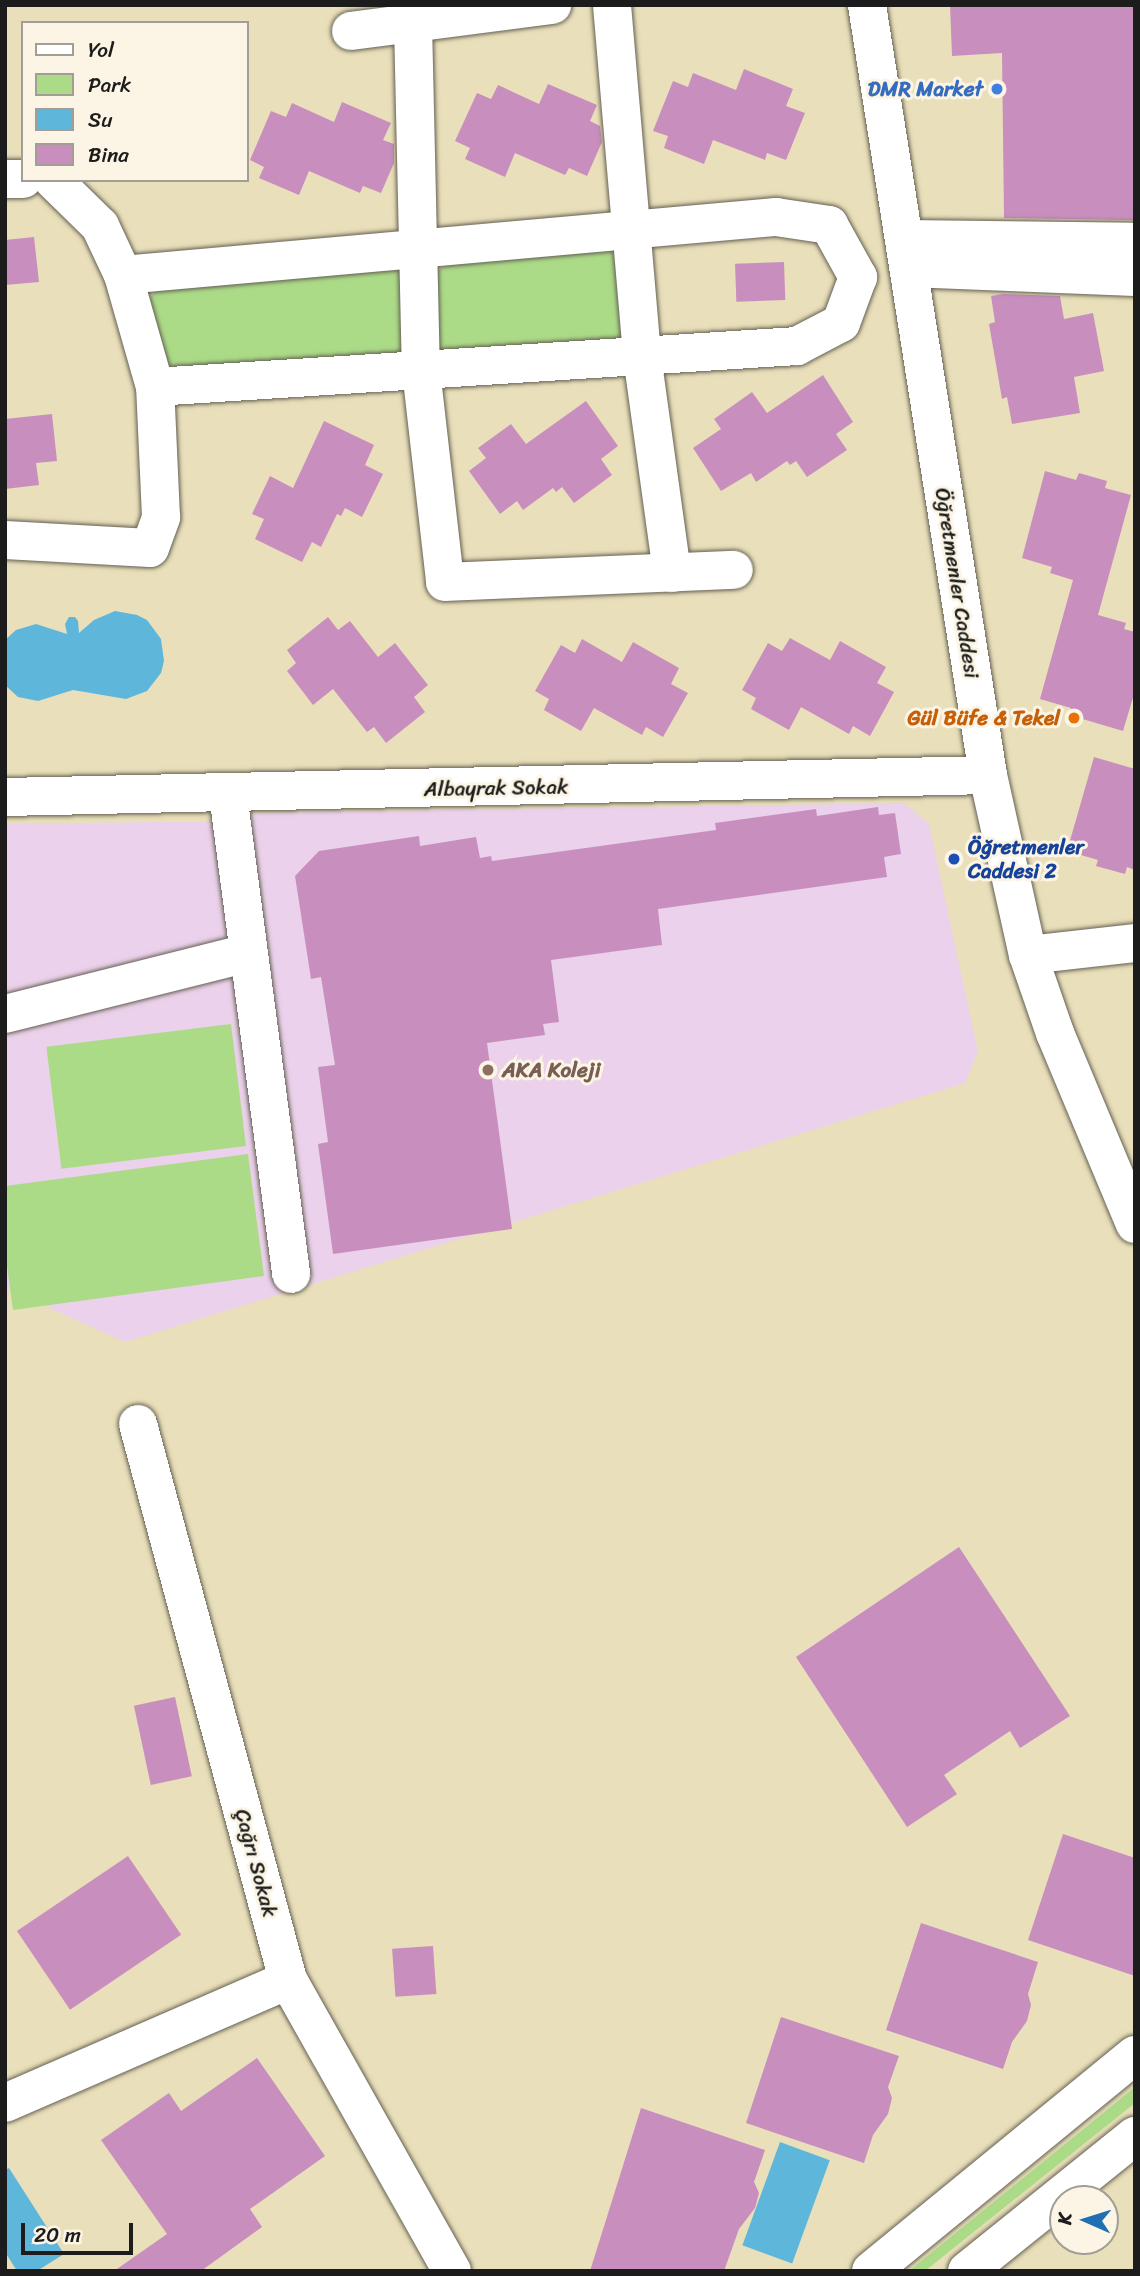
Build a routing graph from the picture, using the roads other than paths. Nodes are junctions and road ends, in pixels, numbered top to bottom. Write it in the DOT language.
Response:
graph roads {
  1 [pos="552,5"];
  2 [pos="612,5"];
  3 [pos="867,5"];
  4 [pos="413,23"];
  5 [pos="351,31"];
  6 [pos="54,182"];
  7 [pos="630,230"];
  8 [pos="1135,242"];
  9 [pos="418,248"];
  10 [pos="908,261"];
  11 [pos="123,275"];
  12 [pos="858,277"];
  13 [pos="1135,277"];
  14 [pos="642,356"];
  15 [pos="421,370"];
  16 [pos="155,387"];
  17 [pos="5,540"];
  18 [pos="734,570"];
  19 [pos="672,573"];
  20 [pos="988,775"];
  21 [pos="228,794"];
  22 [pos="5,797"];
  23 [pos="1135,943"];
  24 [pos="248,953"];
  25 [pos="1028,955"];
  26 [pos="5,1014"];
  27 [pos="1135,1224"];
  28 [pos="291,1274"];
  29 [pos="138,1424"];
  30 [pos="288,1980"];
  31 [pos="1135,2055"];
  32 [pos="5,2103"];
  33 [pos="1135,2136"];
  34 [pos="452,2271"];
  35 [pos="871,2271"];
  36 [pos="967,2271"];
  1 -- 4 [label="street"];
  2 -- 7 [label="street"];
  3 -- 10 [label="street, Öğretmenler Caddesi"];
  4 -- 5 [label="street"];
  4 -- 9 [label="street"];
  6 -- 11 [label="street"];
  7 -- 9 [label="street"];
  7 -- 12 [label="street"];
  7 -- 14 [label="street"];
  8 -- 10 [label="street"];
  9 -- 11 [label="street"];
  9 -- 15 [label="street"];
  10 -- 12 [label="street"];
  10 -- 13 [label="street"];
  10 -- 20 [label="street, Öğretmenler Caddesi"];
  11 -- 16 [label="street"];
  12 -- 14 [label="street"];
  14 -- 15 [label="street"];
  14 -- 19 [label="street"];
  15 -- 16 [label="street"];
  15 -- 19 [label="street"];
  16 -- 17 [label="street"];
  18 -- 19 [label="street"];
  20 -- 21 [label="street, Albayrak Sokak"];
  20 -- 25 [label="street, Öğretmenler Caddesi"];
  21 -- 22 [label="street, Albayrak Sokak"];
  21 -- 24 [label="street"];
  23 -- 25 [label="street"];
  24 -- 26 [label="street"];
  24 -- 28 [label="street"];
  25 -- 27 [label="street, Öğretmenler Caddesi"];
  29 -- 30 [label="street, Çağrı Sokak"];
  30 -- 32 [label="street"];
  30 -- 34 [label="street, Çağrı Sokak"];
  31 -- 35 [label="street"];
  33 -- 36 [label="street"];
}
